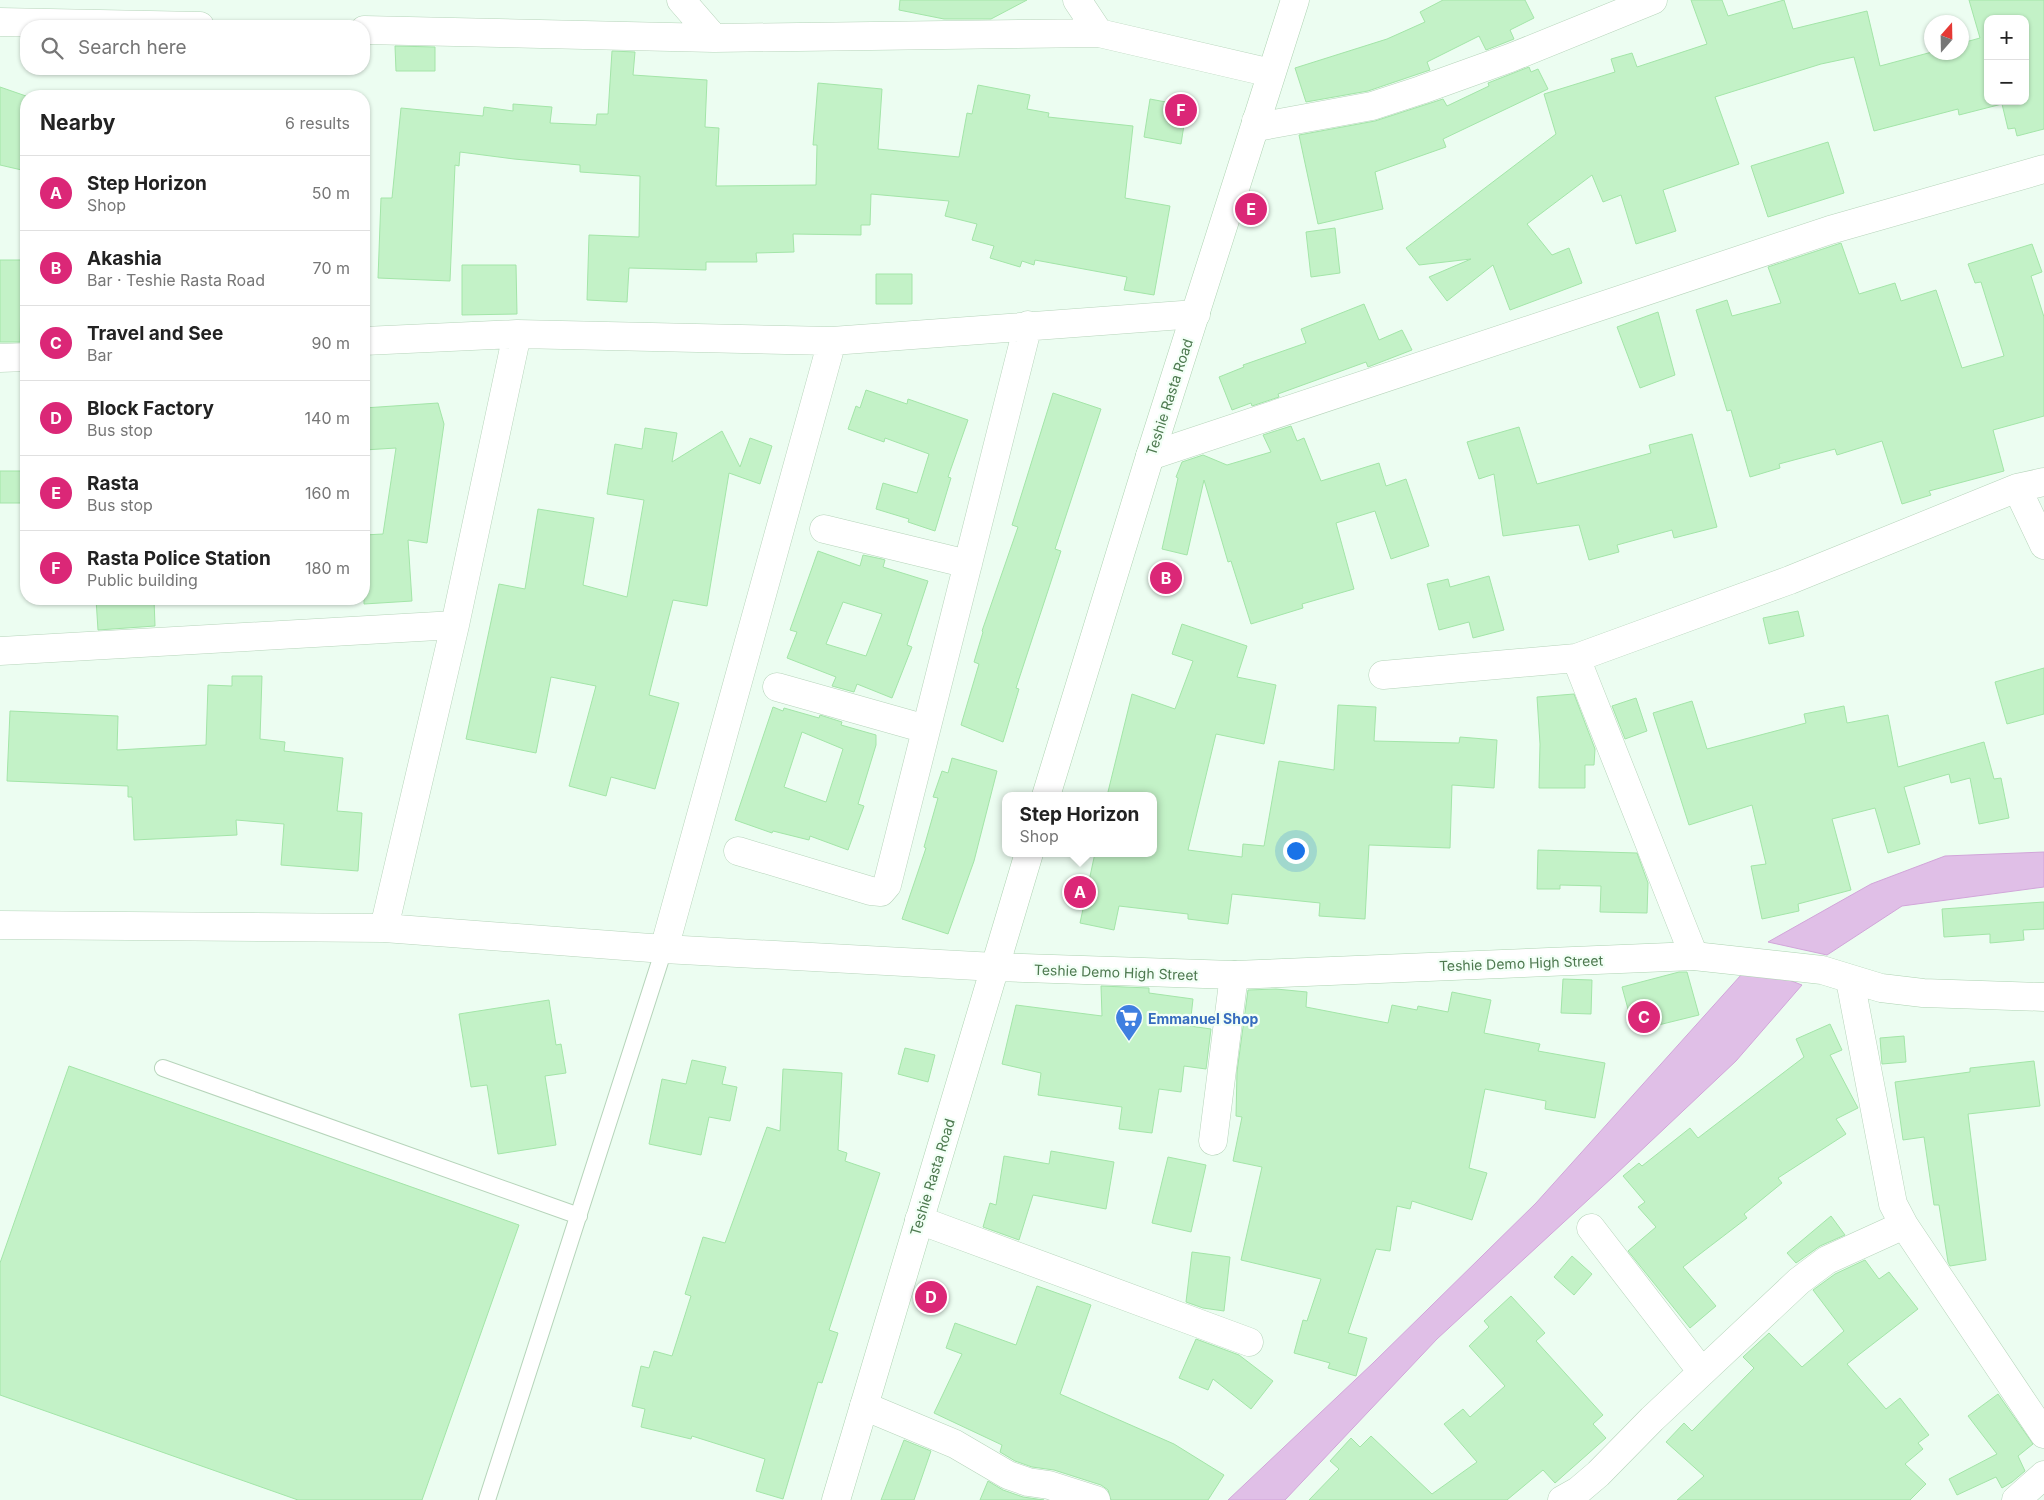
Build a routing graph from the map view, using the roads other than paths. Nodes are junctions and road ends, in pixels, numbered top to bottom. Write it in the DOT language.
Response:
graph roads {
  1 [pos="680,0"];
  2 [pos="1077,0"];
  3 [pos="1295,0"];
  4 [pos="1653,0"];
  5 [pos="0,22"];
  6 [pos="20,22"];
  7 [pos="370,30"];
  8 [pos="1099,33"];
  9 [pos="714,38"];
  10 [pos="1271,73"];
  11 [pos="1256,121"];
  12 [pos="2044,168"];
  13 [pos="1196,314"];
  14 [pos="1028,325"];
  15 [pos="517,334"];
  16 [pos="370,341"];
  17 [pos="832,341"];
  18 [pos="20,357"];
  19 [pos="0,358"];
  20 [pos="1150,456"];
  21 [pos="2044,482"];
  22 [pos="2018,488"];
  23 [pos="824,529"];
  24 [pos="2044,545"];
  25 [pos="968,564"];
  26 [pos="455,625"];
  27 [pos="0,651"];
  28 [pos="1576,658"];
  29 [pos="1383,676"];
  30 [pos="777,687"];
  31 [pos="926,729"];
  32 [pos="1047,792"];
  33 [pos="738,851"];
  34 [pos="1028,857"];
  35 [pos="0,925"];
  36 [pos="384,928"];
  37 [pos="664,949"];
  38 [pos="1694,956"];
  39 [pos="995,968"];
  40 [pos="1234,975"];
  41 [pos="1850,980"];
  42 [pos="2044,997"];
  43 [pos="163,1068"];
  44 [pos="1213,1141"];
  45 [pos="579,1216"];
  46 [pos="919,1220"];
  47 [pos="1904,1225"];
  48 [pos="1591,1228"];
  49 [pos="1249,1342"];
  50 [pos="1702,1372"];
  51 [pos="864,1406"];
  52 [pos="2044,1434"];
  53 [pos="2044,1475"];
  54 [pos="488,1500"];
  55 [pos="836,1500"];
  56 [pos="1096,1500"];
  57 [pos="1562,1500"];
  58 [pos="2016,1500"];
  1 -- 9 [label="street"];
  2 -- 8 [label="street"];
  3 -- 10 [label="street, Teshie Rasta Road"];
  4 -- 11 [label="street"];
  5 -- 6 [label="street"];
  7 -- 9 [label="street"];
  8 -- 9 [label="street"];
  8 -- 10 [label="street"];
  10 -- 11 [label="street, Teshie Rasta Road"];
  11 -- 13 [label="street, Teshie Rasta Road"];
  12 -- 20 [label="street"];
  13 -- 14 [label="street"];
  13 -- 20 [label="street, Teshie Rasta Road"];
  14 -- 17 [label="street"];
  14 -- 25 [label="street"];
  15 -- 16 [label="street"];
  15 -- 17 [label="street"];
  15 -- 26 [label="street"];
  17 -- 37 [label="street"];
  18 -- 19 [label="street"];
  20 -- 32 [label="street, Teshie Rasta Road"];
  21 -- 22 [label="street"];
  22 -- 24 [label="street"];
  22 -- 28 [label="street"];
  23 -- 25 [label="street"];
  25 -- 31 [label="street"];
  26 -- 27 [label="street"];
  26 -- 36 [label="street"];
  28 -- 29 [label="street"];
  28 -- 38 [label="street"];
  30 -- 31 [label="street"];
  31 -- 33 [label="street"];
  34 -- 39 [label="street, Teshie Rasta Road"];
  35 -- 36 [label="street, Teshie Demo High Street"];
  36 -- 37 [label="street, Teshie Demo High Street"];
  37 -- 39 [label="street, Teshie Demo High Street"];
  37 -- 45 [label="lane"];
  38 -- 40 [label="street, Teshie Demo High Street"];
  38 -- 41 [label="street, Teshie Demo High Street"];
  39 -- 40 [label="street, Teshie Demo High Street"];
  39 -- 46 [label="street, Teshie Rasta Road"];
  40 -- 44 [label="street"];
  41 -- 42 [label="street, Teshie Demo High Street"];
  41 -- 47 [label="street"];
  43 -- 45 [label="lane"];
  45 -- 54 [label="lane"];
  46 -- 49 [label="street"];
  46 -- 51 [label="street, Teshie Rasta Road"];
  47 -- 50 [label="street"];
  47 -- 52 [label="street"];
  48 -- 50 [label="street"];
  50 -- 57 [label="street"];
  51 -- 55 [label="street, Teshie Rasta Road"];
  51 -- 56 [label="street"];
  53 -- 58 [label="street"];
}
